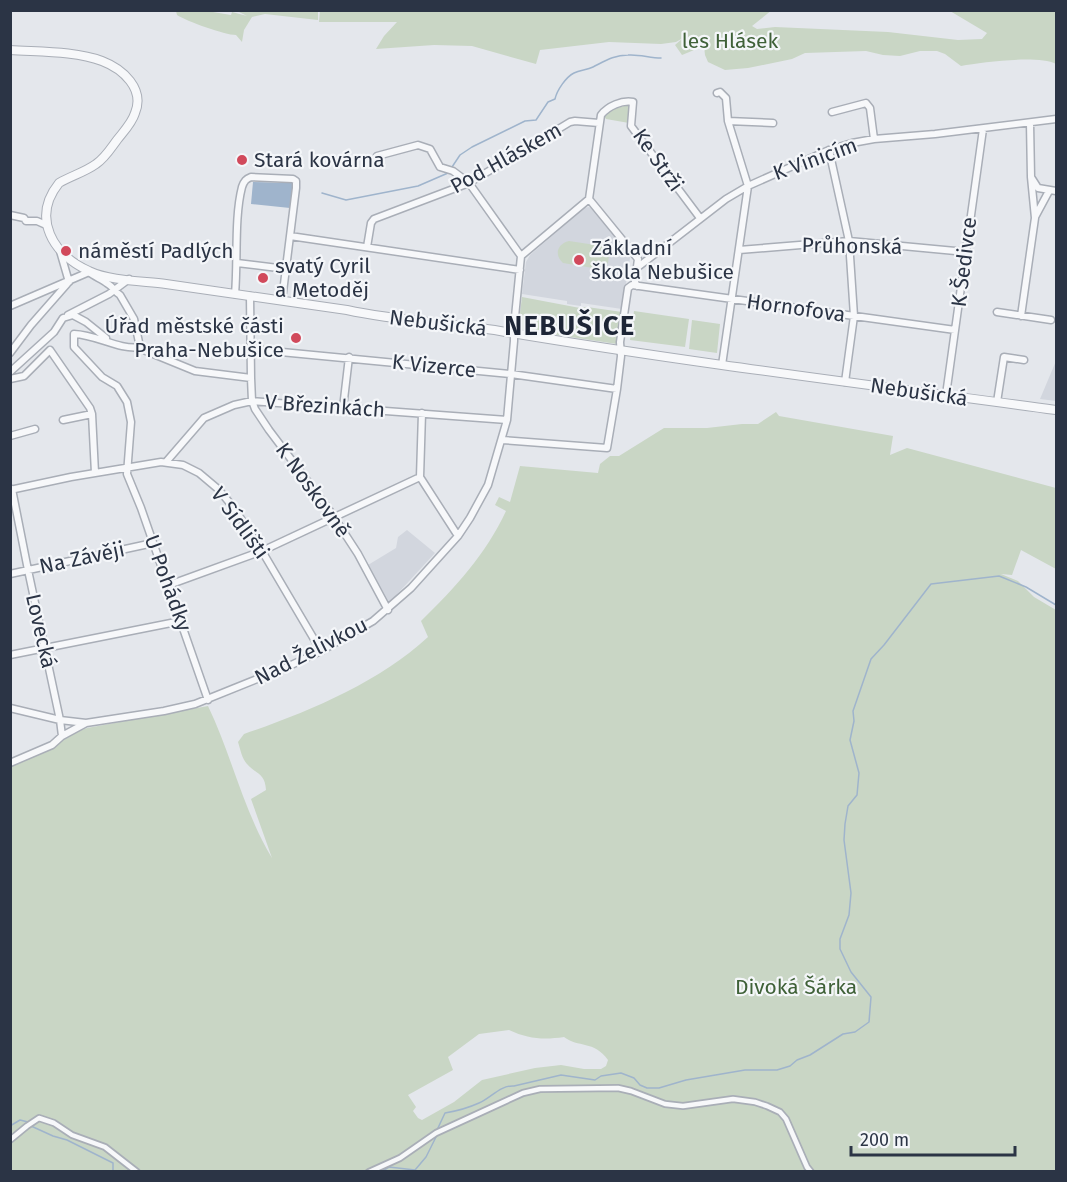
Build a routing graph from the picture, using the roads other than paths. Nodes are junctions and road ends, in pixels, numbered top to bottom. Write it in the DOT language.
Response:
graph roads {
  1 [pos="10,50"];
  2 [pos="717,93"];
  3 [pos="832,112"];
  4 [pos="1056,119"];
  5 [pos="728,121"];
  6 [pos="599,123"];
  7 [pos="773,123"];
  8 [pos="1030,123"];
  9 [pos="983,129"];
  10 [pos="874,139"];
  11 [pos="829,150"];
  12 [pos="376,156"];
  13 [pos="1031,177"];
  14 [pos="469,183"];
  15 [pos="748,186"];
  16 [pos="1049,191"];
  17 [pos="1056,191"];
  18 [pos="590,199"];
  19 [pos="10,215"];
  20 [pos="700,218"];
  21 [pos="1035,218"];
  22 [pos="46,225"];
  23 [pos="290,236"];
  24 [pos="849,242"];
  25 [pos="367,247"];
  26 [pos="739,250"];
  27 [pos="60,251"];
  28 [pos="966,252"];
  29 [pos="522,256"];
  30 [pos="237,263"];
  31 [pos="638,267"];
  32 [pos="286,269"];
  33 [pos="520,270"];
  34 [pos="90,272"];
  35 [pos="129,279"];
  36 [pos="69,282"];
  37 [pos="636,286"];
  38 [pos="114,290"];
  39 [pos="235,294"];
  40 [pos="250,296"];
  41 [pos="732,299"];
  42 [pos="282,300"];
  43 [pos="10,306"];
  44 [pos="997,312"];
  45 [pos="854,316"];
  46 [pos="1021,316"];
  47 [pos="63,318"];
  48 [pos="1051,320"];
  49 [pos="955,330"];
  50 [pos="514,334"];
  51 [pos="109,341"];
  52 [pos="140,347"];
  53 [pos="250,349"];
  54 [pos="621,350"];
  55 [pos="10,353"];
  56 [pos="349,357"];
  57 [pos="1024,360"];
  58 [pos="722,365"];
  59 [pos="10,372"];
  60 [pos="511,374"];
  61 [pos="251,378"];
  62 [pos="10,379"];
  63 [pos="845,381"];
  64 [pos="617,389"];
  65 [pos="946,395"];
  66 [pos="252,401"];
  67 [pos="997,402"];
  68 [pos="344,408"];
  69 [pos="1056,410"];
  70 [pos="422,413"];
  71 [pos="92,414"];
  72 [pos="63,420"];
  73 [pos="507,420"];
  74 [pos="35,429"];
  75 [pos="10,436"];
  76 [pos="502,440"];
  77 [pos="166,462"];
  78 [pos="127,467"];
  79 [pos="95,473"];
  80 [pos="420,477"];
  81 [pos="11,490"];
  82 [pos="334,518"];
  83 [pos="458,536"];
  84 [pos="153,543"];
  85 [pos="262,551"];
  86 [pos="28,570"];
  87 [pos="10,574"];
  88 [pos="166,586"];
  89 [pos="388,610"];
  90 [pos="181,621"];
  91 [pos="45,648"];
  92 [pos="321,651"];
  93 [pos="10,655"];
  94 [pos="208,700"];
  95 [pos="10,708"];
  96 [pos="60,720"];
  97 [pos="86,723"];
  98 [pos="62,736"];
  99 [pos="10,763"];
  100 [pos="10,1140"];
  101 [pos="137,1172"];
  102 [pos="369,1172"];
  103 [pos="811,1172"];
  1 -- 22 [label="street"];
  2 -- 5 [label="street"];
  3 -- 10 [label="street"];
  4 -- 8 [label="street, K Vinicím"];
  5 -- 7 [label="street"];
  5 -- 15 [label="street"];
  6 -- 14 [label="street, Pod Hláskem"];
  6 -- 18 [label="street"];
  6 -- 20 [label="street, Ke Strži"];
  8 -- 9 [label="street, K Vinicím"];
  8 -- 13 [label="street"];
  9 -- 10 [label="street, K Vinicím"];
  9 -- 28 [label="street, K Šedivce"];
  10 -- 11 [label="street, K Vinicím"];
  11 -- 15 [label="street, K Vinicím"];
  11 -- 24 [label="street"];
  12 -- 14 [label="street"];
  13 -- 16 [label="street"];
  13 -- 21 [label="street"];
  14 -- 25 [label="street, Pod Hláskem"];
  14 -- 29 [label="street"];
  15 -- 20 [label="street, K Vinicím"];
  15 -- 26 [label="street"];
  16 -- 17 [label="street"];
  16 -- 21 [label="street"];
  18 -- 29 [label="street"];
  18 -- 31 [label="street"];
  19 -- 22 [label="street"];
  20 -- 31 [label="street, K Vinicím"];
  21 -- 46 [label="street"];
  22 -- 27 [label="street"];
  23 -- 25 [label="street"];
  23 -- 30 [label="street"];
  23 -- 32 [label="street"];
  24 -- 26 [label="street, Průhonská"];
  24 -- 28 [label="street, Průhonská"];
  24 -- 45 [label="street"];
  25 -- 33 [label="street"];
  26 -- 41 [label="street"];
  27 -- 34 [label="street"];
  27 -- 36 [label="street"];
  28 -- 49 [label="street, K Šedivce"];
  29 -- 33 [label="street, Nad Želivkou"];
  30 -- 32 [label="street"];
  30 -- 39 [label="street"];
  31 -- 37 [label="street"];
  32 -- 42 [label="street"];
  33 -- 50 [label="street, Nad Želivkou"];
  34 -- 35 [label="street"];
  34 -- 36 [label="street"];
  34 -- 38 [label="street"];
  35 -- 38 [label="street"];
  35 -- 39 [label="street, Nebušická"];
  36 -- 43 [label="street"];
  36 -- 55 [label="street"];
  37 -- 41 [label="street, Hornofova"];
  37 -- 54 [label="street"];
  38 -- 47 [label="street"];
  38 -- 52 [label="street"];
  39 -- 40 [label="street, Nebušická"];
  40 -- 42 [label="street, Nebušická"];
  40 -- 53 [label="street, K Noskovně"];
  41 -- 45 [label="street, Hornofova"];
  41 -- 58 [label="street"];
  42 -- 50 [label="street, Nebušická"];
  44 -- 46 [label="street"];
  45 -- 49 [label="street, Hornofova"];
  45 -- 63 [label="street"];
  46 -- 48 [label="street"];
  47 -- 51 [label="street"];
  47 -- 59 [label="street"];
  49 -- 65 [label="street, K Šedivce"];
  50 -- 54 [label="street, Nebušická"];
  50 -- 60 [label="street, Nad Želivkou"];
  51 -- 52 [label="street"];
  51 -- 78 [label="street"];
  52 -- 61 [label="street"];
  53 -- 56 [label="street, K Vizerce"];
  53 -- 61 [label="street, K Noskovně"];
  54 -- 58 [label="street, Nebušická"];
  54 -- 64 [label="street"];
  56 -- 60 [label="street, K Vizerce"];
  56 -- 68 [label="street"];
  57 -- 67 [label="street, Nebušická"];
  58 -- 63 [label="street, Nebušická"];
  60 -- 64 [label="street, K Vizerce"];
  60 -- 73 [label="street, Nad Želivkou"];
  61 -- 66 [label="street, K Noskovně"];
  62 -- 71 [label="street"];
  63 -- 65 [label="street, Nebušická"];
  64 -- 76 [label="street"];
  65 -- 67 [label="street, Nebušická"];
  66 -- 68 [label="street, V Březinkách"];
  66 -- 77 [label="street, V Březinkách"];
  66 -- 82 [label="street, K Noskovně"];
  67 -- 69 [label="street, Nebušická"];
  68 -- 70 [label="street, V Březinkách"];
  70 -- 73 [label="street, V Březinkách"];
  70 -- 80 [label="street"];
  71 -- 72 [label="street"];
  71 -- 79 [label="street"];
  73 -- 76 [label="street, Nad Želivkou"];
  74 -- 75 [label="street"];
  76 -- 83 [label="street, Nad Želivkou"];
  77 -- 78 [label="street, V Sídlišti"];
  77 -- 85 [label="street, V Sídlišti"];
  78 -- 79 [label="street, V Sídlišti"];
  78 -- 84 [label="street, U Pohádky"];
  79 -- 81 [label="street, V Sídlišti"];
  80 -- 82 [label="street"];
  80 -- 83 [label="street"];
  81 -- 86 [label="street, Lovecká"];
  82 -- 85 [label="street"];
  82 -- 89 [label="street, K Noskovně"];
  83 -- 89 [label="street, Nad Želivkou"];
  84 -- 86 [label="street, Na Závěji"];
  84 -- 88 [label="street, U Pohádky"];
  85 -- 88 [label="street"];
  85 -- 92 [label="street, V Sídlišti"];
  86 -- 87 [label="street, Na Závěji"];
  86 -- 91 [label="street, Lovecká"];
  88 -- 90 [label="street, U Pohádky"];
  89 -- 92 [label="street, Nad Želivkou"];
  90 -- 91 [label="street"];
  90 -- 94 [label="street, U Pohádky"];
  91 -- 93 [label="street"];
  91 -- 96 [label="street, Lovecká"];
  92 -- 94 [label="street, Nad Želivkou"];
  94 -- 97 [label="street, Nad Želivkou"];
  95 -- 96 [label="street"];
  96 -- 97 [label="street"];
  96 -- 98 [label="street, Lovecká"];
  97 -- 98 [label="street"];
  98 -- 99 [label="street"];
  100 -- 101 [label="street"];
  102 -- 103 [label="street"];
}
